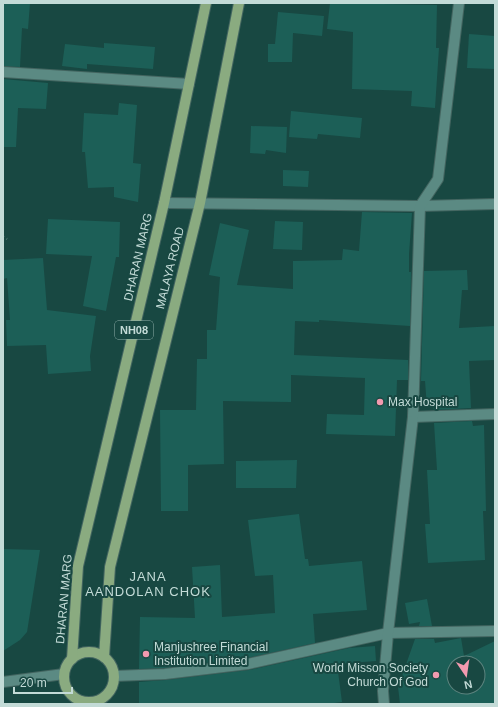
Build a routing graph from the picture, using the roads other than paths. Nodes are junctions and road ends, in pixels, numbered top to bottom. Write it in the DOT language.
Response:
graph roads {
  1 [pos="206,3"];
  2 [pos="239,3"];
  3 [pos="459,3"];
  4 [pos="3,72"];
  5 [pos="189,84"];
  6 [pos="164,203"];
  7 [pos="200,203"];
  8 [pos="495,204"];
  9 [pos="420,206"];
  10 [pos="495,414"];
  11 [pos="413,417"];
  12 [pos="495,631"];
  13 [pos="388,633"];
  14 [pos="104,657"];
  15 [pos="72,659"];
  16 [pos="64,674"];
  17 [pos="114,676"];
  18 [pos="3,682"];
  19 [pos="107,700"];
  20 [pos="74,701"];
  21 [pos="384,704"];
  1 -- 5 [label="main road, DHARAN MARG / NH08"];
  2 -- 7 [label="main road, MALAYA ROAD / NH08"];
  3 -- 9 [label="street"];
  4 -- 5 [label="street"];
  5 -- 6 [label="main road, DHARAN MARG / NH08"];
  6 -- 7 [label="street"];
  6 -- 15 [label="main road, DHARAN MARG / NH08"];
  7 -- 9 [label="street"];
  7 -- 14 [label="main road, MALAYA ROAD / NH08"];
  8 -- 9 [label="street"];
  9 -- 11 [label="street"];
  10 -- 11 [label="street"];
  11 -- 13 [label="street"];
  12 -- 13 [label="street"];
  13 -- 17 [label="street"];
  13 -- 21 [label="street"];
  14 -- 15 [label="main road"];
  14 -- 17 [label="main road"];
  15 -- 16 [label="main road"];
  16 -- 18 [label="street"];
  16 -- 20 [label="main road"];
  17 -- 19 [label="main road"];
  19 -- 20 [label="main road"];
}
